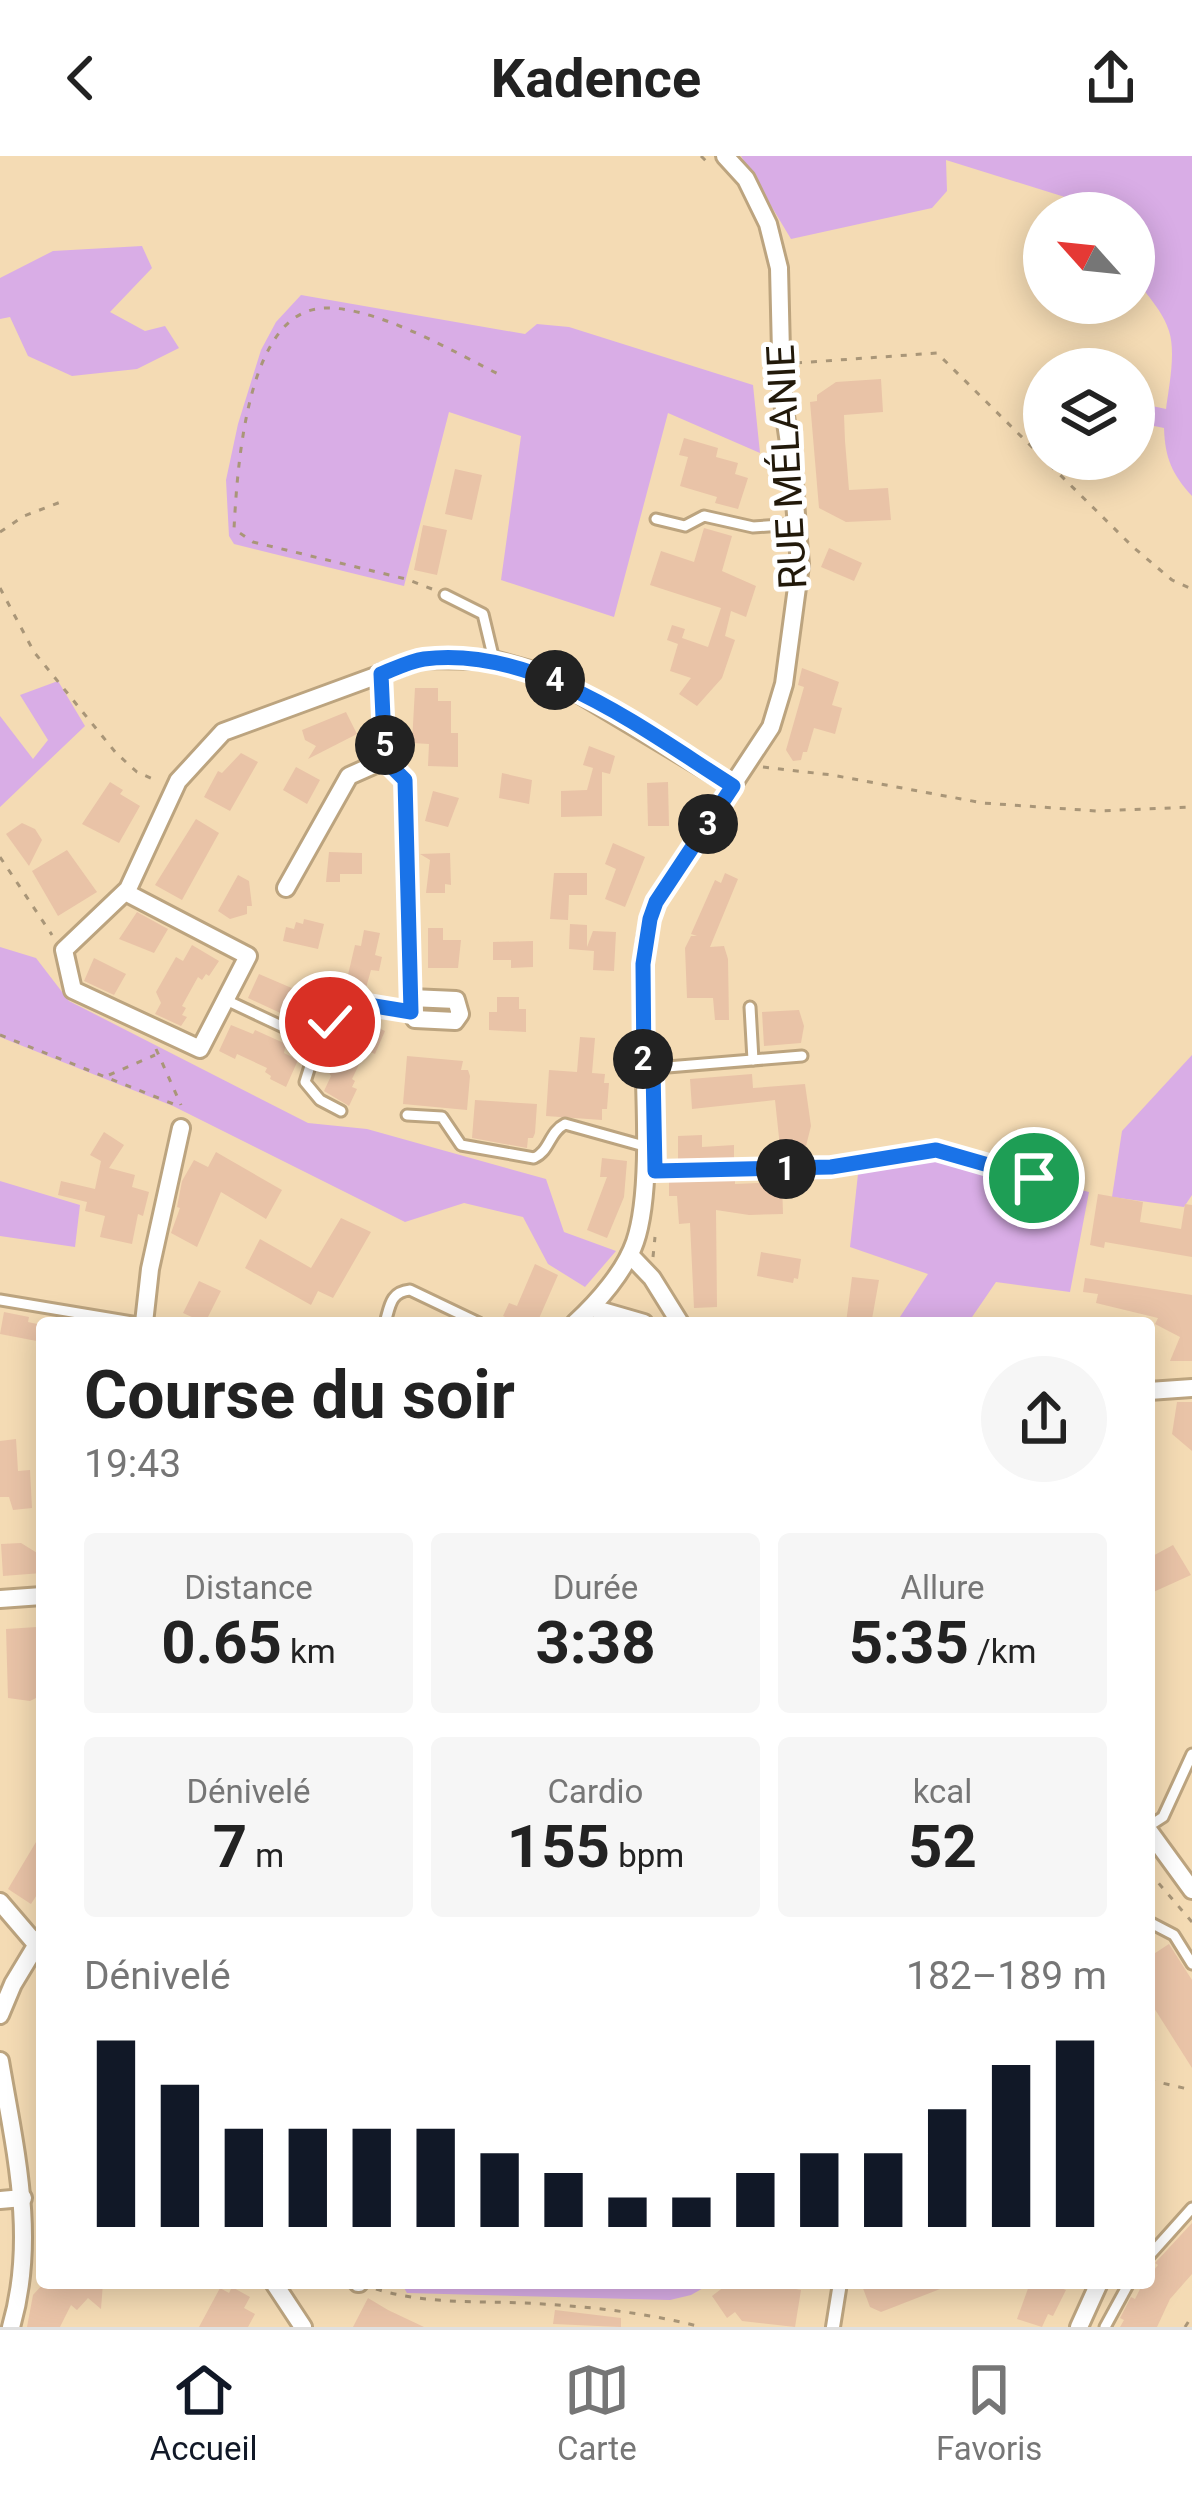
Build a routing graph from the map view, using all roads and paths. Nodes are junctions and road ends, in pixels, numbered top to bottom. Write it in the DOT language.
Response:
graph roads {
  1 [pos="701,156"];
  2 [pos="720,163"];
  3 [pos="781,364"];
  4 [pos="504,376"];
  5 [pos="66,500"];
  6 [pos="656,519"];
  7 [pos="797,524"];
  8 [pos="0,532"];
  9 [pos="0,588"];
  10 [pos="1192,590"];
  11 [pos="445,595"];
  12 [pos="494,660"];
  13 [pos="381,674"];
  14 [pos="768,754"];
  15 [pos="385,760"];
  16 [pos="755,765"];
  17 [pos="733,786"];
  18 [pos="174,789"];
  19 [pos="1192,807"];
  20 [pos="0,856"];
  21 [pos="286,888"];
  22 [pos="125,892"];
  23 [pos="64,950"];
  24 [pos="226,1000"];
  25 [pos="411,1005"];
  26 [pos="750,1007"];
  27 [pos="330,1022"];
  28 [pos="156,1029"];
  29 [pos="0,1035"];
  30 [pos="157,1054"];
  31 [pos="802,1056"];
  32 [pos="753,1060"];
  33 [pos="644,1069"];
  34 [pos="104,1076"];
  35 [pos="341,1111"];
  36 [pos="407,1115"];
  37 [pos="181,1128"];
  38 [pos="644,1146"];
  39 [pos="769,1169"];
  40 [pos="644,1171"];
  41 [pos="1087,1190"];
  42 [pos="656,1223"];
  43 [pos="630,1255"];
  44 [pos="652,1278"];
  45 [pos="0,1300"];
  46 [pos="592,1308"];
  47 [pos="104,1317"];
  48 [pos="142,1317"];
  49 [pos="387,1317"];
  50 [pos="466,1317"];
  51 [pos="582,1317"];
  52 [pos="623,1317"];
  53 [pos="676,1317"];
  54 [pos="1192,1388"];
  55 [pos="1155,1391"];
  56 [pos="36,1596"];
  57 [pos="0,1599"];
  58 [pos="1192,1754"];
  59 [pos="1155,1823"];
  60 [pos="1155,1840"];
  61 [pos="1161,1851"];
  62 [pos="1155,1860"];
  63 [pos="1155,1877"];
  64 [pos="1192,1890"];
  65 [pos="0,1902"];
  66 [pos="1192,1922"];
  67 [pos="1155,1925"];
  68 [pos="36,1937"];
  69 [pos="36,1946"];
  70 [pos="1192,1964"];
  71 [pos="0,2015"];
  72 [pos="0,2061"];
  73 [pos="1155,2081"];
  74 [pos="1192,2090"];
  75 [pos="23,2198"];
  76 [pos="0,2200"];
  77 [pos="1192,2208"];
  78 [pos="34,2222"];
  79 [pos="1155,2249"];
  80 [pos="278,2289"];
  81 [pos="378,2289"];
  82 [pos="839,2289"];
  83 [pos="1097,2289"];
  84 [pos="1127,2289"];
  85 [pos="1192,2316"];
  86 [pos="11,2327"];
  87 [pos="304,2327"];
  88 [pos="701,2327"];
  89 [pos="833,2327"];
  90 [pos="1079,2327"];
  91 [pos="1105,2327"];
  92 [pos="1184,2327"];
  1 -- 2 [label="path"];
  2 -- 3 [label="street, RUE MÉLANIE"];
  3 -- 7 [label="street, RUE MÉLANIE"];
  3 -- 10 [label="path"];
  4 -- 11 [label="path"];
  5 -- 8 [label="path"];
  6 -- 7 [label="lane"];
  7 -- 16 [label="street, RUE MÉLANIE"];
  9 -- 18 [label="path"];
  11 -- 12 [label="lane"];
  12 -- 13 [label="street"];
  12 -- 17 [label="street"];
  13 -- 15 [label="street"];
  13 -- 18 [label="street"];
  14 -- 16 [label="path"];
  15 -- 21 [label="street"];
  15 -- 25 [label="street"];
  16 -- 17 [label="street, RUE MÉLANIE"];
  16 -- 19 [label="path"];
  17 -- 33 [label="street, RUE MÉLANIE"];
  18 -- 22 [label="street"];
  20 -- 23 [label="path"];
  22 -- 23 [label="street"];
  22 -- 24 [label="street"];
  23 -- 28 [label="street"];
  24 -- 28 [label="street"];
  24 -- 35 [label="lane"];
  25 -- 27 [label="lane"];
  26 -- 32 [label="lane"];
  28 -- 30 [label="path"];
  29 -- 34 [label="path"];
  30 -- 34 [label="path"];
  30 -- 34 [label="path"];
  31 -- 32 [label="lane"];
  32 -- 33 [label="lane"];
  33 -- 38 [label="street, RUE MÉLANIE"];
  36 -- 38 [label="lane"];
  37 -- 48 [label="street"];
  38 -- 40 [label="street, RUE MÉLANIE"];
  39 -- 40 [label="lane"];
  39 -- 41 [label="path"];
  40 -- 43 [label="street, RUE MÉLANIE"];
  42 -- 44 [label="path"];
  43 -- 44 [label="street"];
  43 -- 46 [label="street"];
  44 -- 53 [label="street"];
  45 -- 47 [label="lane"];
  46 -- 51 [label="street"];
  46 -- 52 [label="street"];
  49 -- 50 [label="lane"];
  54 -- 55 [label="street"];
  56 -- 57 [label="street"];
  58 -- 59 [label="lane"];
  60 -- 61 [label="street"];
  61 -- 62 [label="street"];
  61 -- 64 [label="street"];
  63 -- 66 [label="path"];
  65 -- 68 [label="street"];
  67 -- 70 [label="lane"];
  69 -- 71 [label="street"];
  72 -- 75 [label="street"];
  73 -- 74 [label="path"];
  75 -- 76 [label="street"];
  75 -- 78 [label="street"];
  77 -- 79 [label="lane"];
  78 -- 86 [label="street"];
  80 -- 87 [label="street"];
  81 -- 88 [label="path"];
  82 -- 89 [label="street"];
  83 -- 90 [label="street"];
  84 -- 91 [label="lane"];
  85 -- 92 [label="path"];
}
